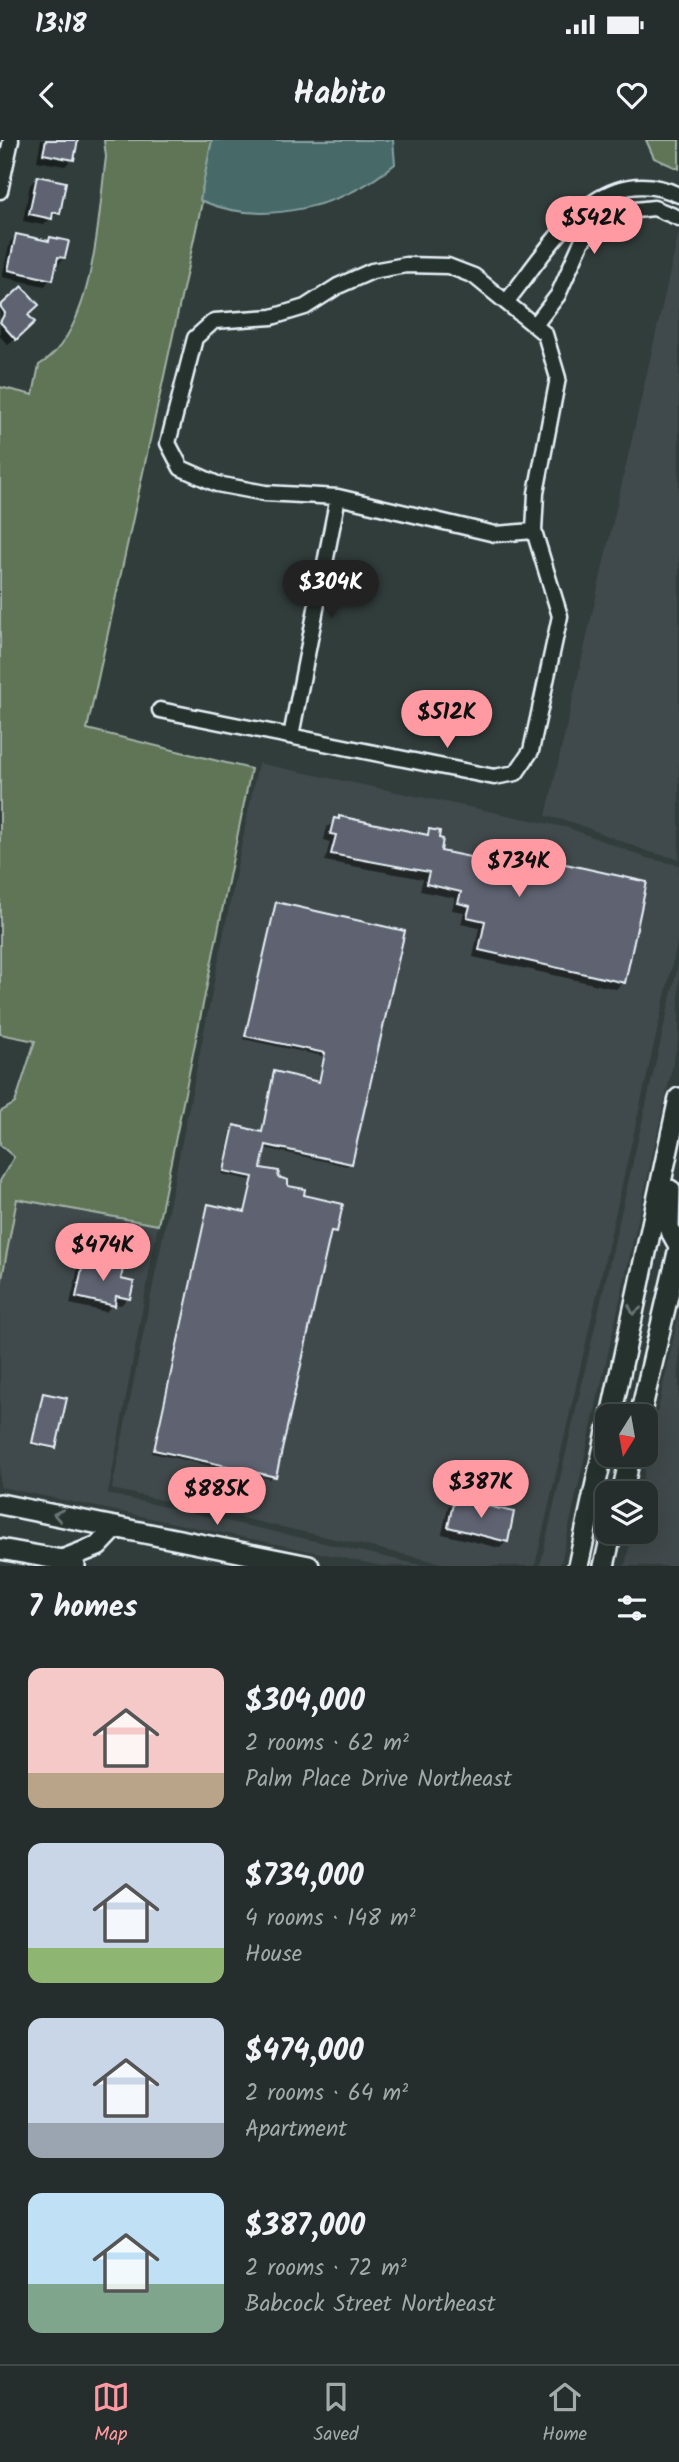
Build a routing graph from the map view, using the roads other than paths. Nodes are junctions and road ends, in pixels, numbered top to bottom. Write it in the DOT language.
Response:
graph roads {
  1 [pos="11,140"];
  2 [pos="0,191"];
  3 [pos="679,195"];
  4 [pos="679,218"];
  5 [pos="507,301"];
  6 [pos="535,325"];
  7 [pos="338,497"];
  8 [pos="534,531"];
  9 [pos="160,710"];
  10 [pos="290,736"];
  11 [pos="677,1107"];
  12 [pos="679,1247"];
  13 [pos="614,1404"];
  14 [pos="643,1404"];
  15 [pos="599,1467"];
  16 [pos="0,1504"];
  17 [pos="116,1527"];
  18 [pos="609,1544"];
  19 [pos="0,1549"];
  20 [pos="68,1563"];
  21 [pos="309,1566"];
  22 [pos="578,1566"];
  23 [pos="604,1566"];
  1 -- 2 [label="street"];
  3 -- 5 [label="street"];
  4 -- 6 [label="street"];
  5 -- 6 [label="street"];
  5 -- 7 [label="street"];
  6 -- 8 [label="street"];
  7 -- 8 [label="street"];
  7 -- 10 [label="street"];
  8 -- 10 [label="street"];
  9 -- 10 [label="street"];
  11 -- 12 [label="main road"];
  11 -- 13 [label="main road, one-way"];
  12 -- 14 [label="main road"];
  15 -- 22 [label="main road"];
  17 -- 16 [label="main road, one-way"];
  17 -- 20 [label="main road"];
  17 -- 21 [label="main road"];
  18 -- 23 [label="main road"];
  19 -- 20 [label="main road"];
}
